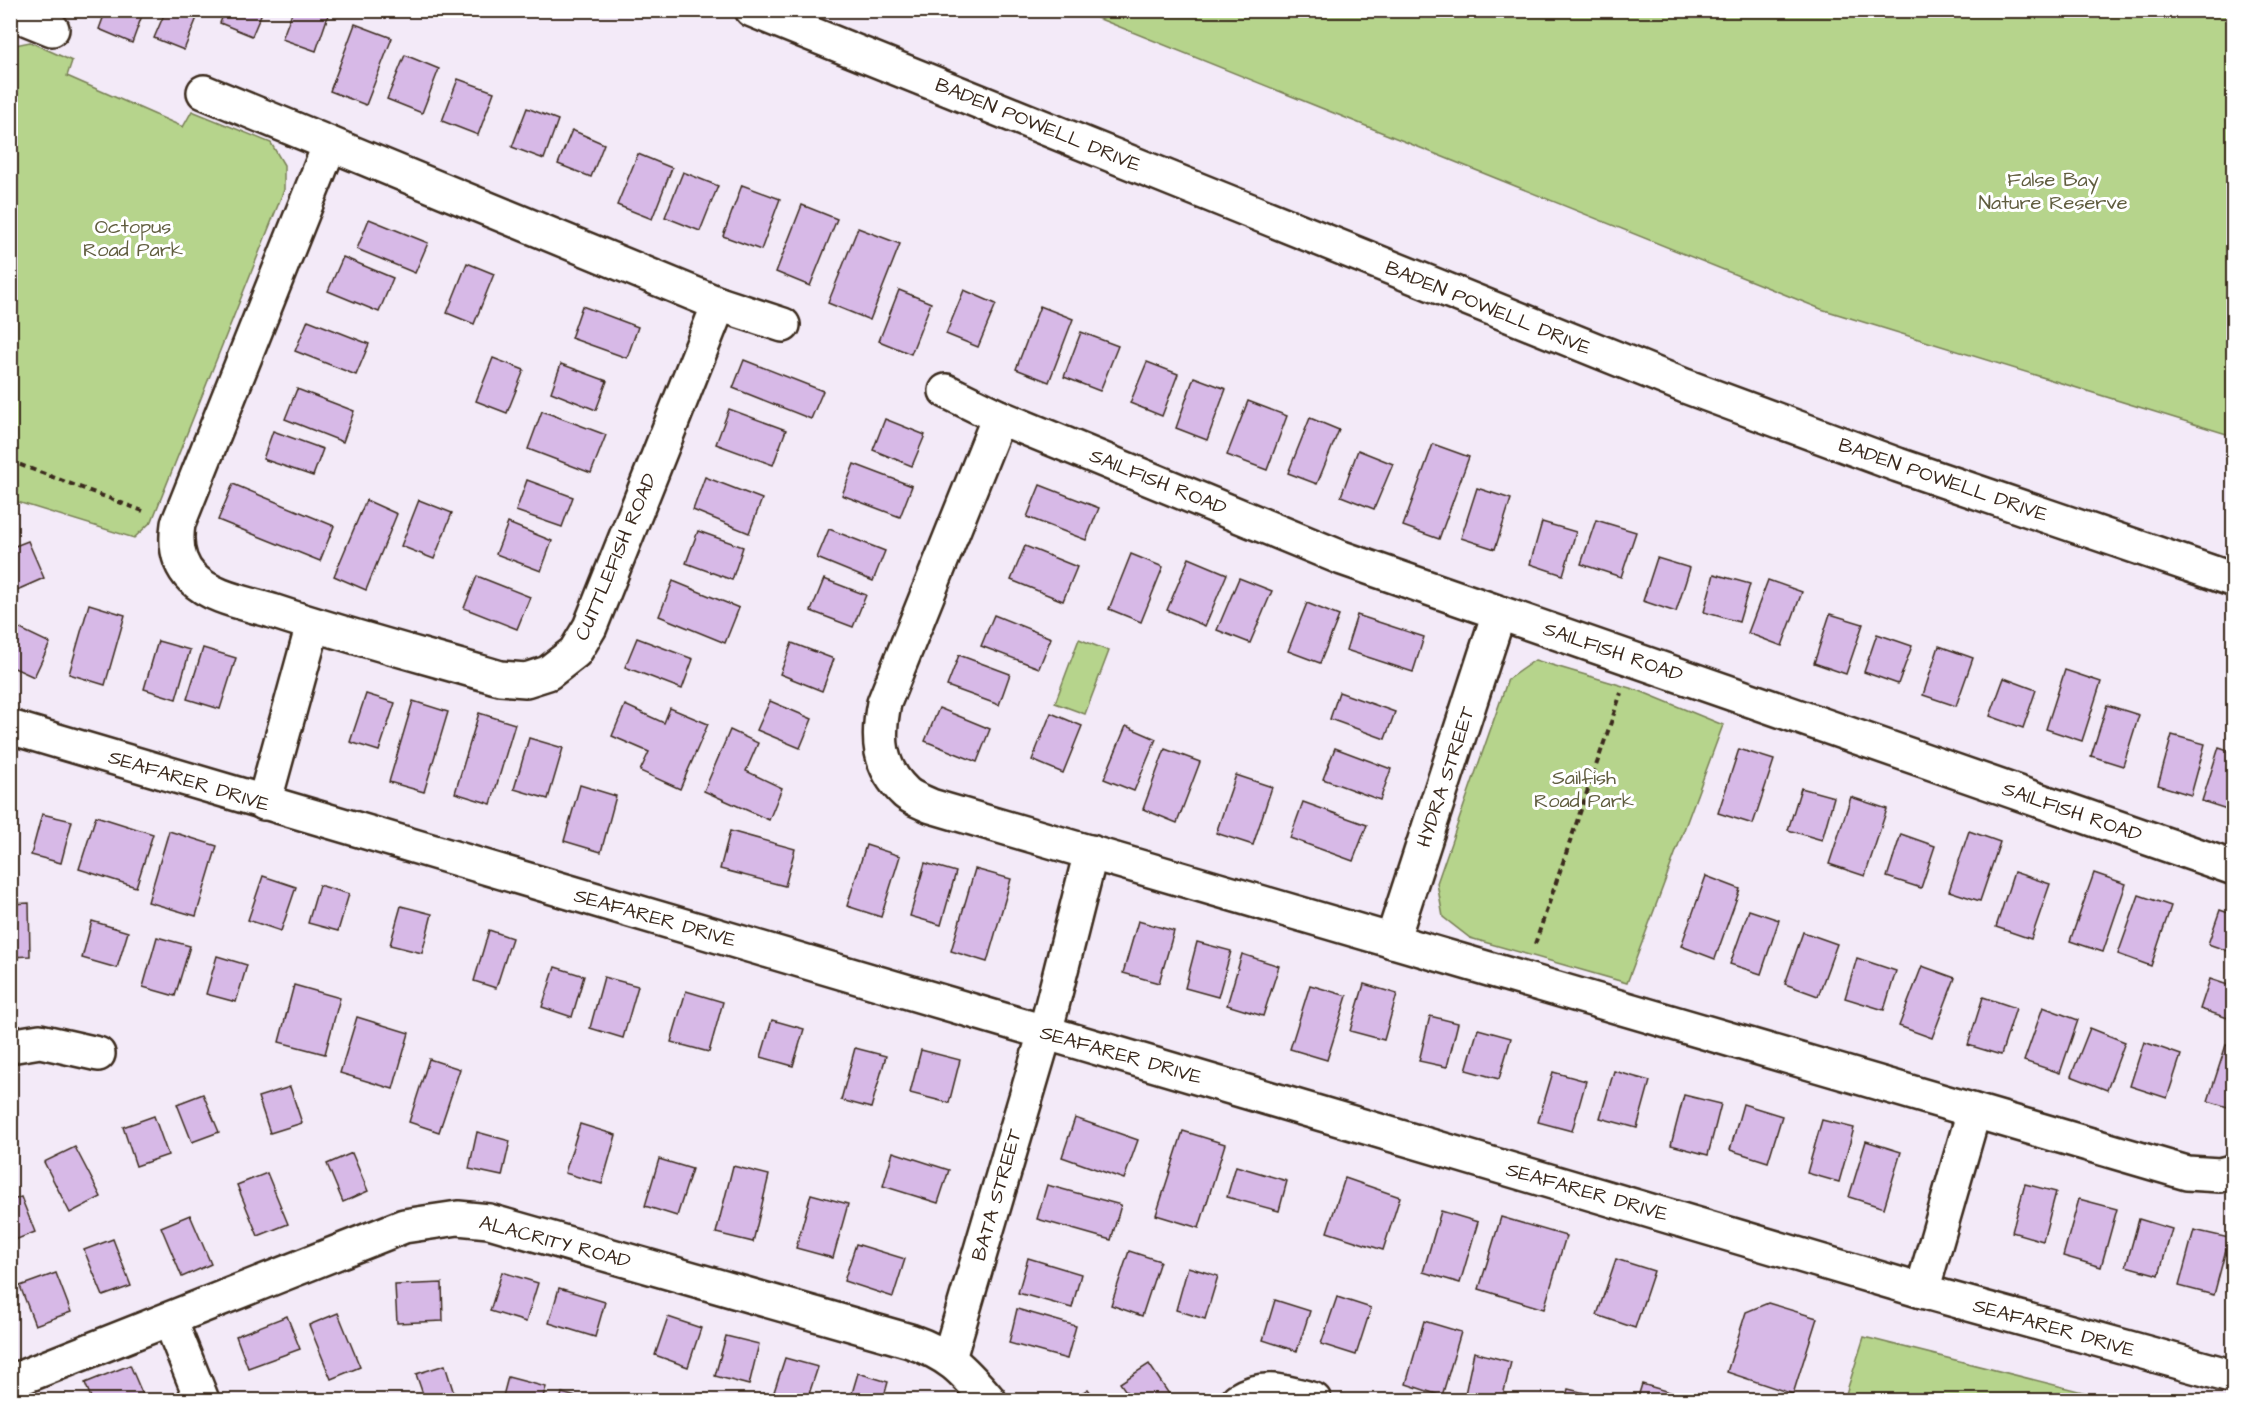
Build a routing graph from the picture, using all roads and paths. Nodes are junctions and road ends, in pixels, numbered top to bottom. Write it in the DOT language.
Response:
graph roads {
  1 [pos="752,10"];
  2 [pos="10,12"];
  3 [pos="52,29"];
  4 [pos="204,92"];
  5 [pos="330,144"];
  6 [pos="719,304"];
  7 [pos="783,325"];
  8 [pos="946,391"];
  9 [pos="999,417"];
  10 [pos="10,461"];
  11 [pos="178,524"];
  12 [pos="2234,580"];
  13 [pos="1499,613"];
  14 [pos="313,625"];
  15 [pos="1633,659"];
  16 [pos="10,727"];
  17 [pos="264,803"];
  18 [pos="1091,852"];
  19 [pos="2234,868"];
  20 [pos="1392,941"];
  21 [pos="1523,979"];
  22 [pos="1045,1033"];
  23 [pos="10,1046"];
  24 [pos="98,1054"];
  25 [pos="1974,1111"];
  26 [pos="2234,1171"];
  27 [pos="1922,1291"];
  28 [pos="170,1320"];
  29 [pos="949,1358"];
  30 [pos="2234,1377"];
  31 [pos="10,1382"];
  32 [pos="202,1401"];
  33 [pos="989,1401"];
  34 [pos="1238,1401"];
  35 [pos="1314,1401"];
  1 -- 12 [label="street, BADEN POWELL DRIVE"];
  2 -- 3 [label="street"];
  4 -- 5 [label="street"];
  5 -- 6 [label="street"];
  5 -- 11 [label="street, CUTTLEFISH ROAD"];
  6 -- 7 [label="street"];
  6 -- 14 [label="street, CUTTLEFISH ROAD"];
  8 -- 9 [label="street, SAILFISH ROAD"];
  9 -- 13 [label="street, SAILFISH ROAD"];
  9 -- 18 [label="street"];
  10 -- 11 [label="path"];
  11 -- 14 [label="street, CUTTLEFISH ROAD"];
  13 -- 15 [label="street, SAILFISH ROAD"];
  13 -- 20 [label="street, HYDRA STREET"];
  14 -- 17 [label="street"];
  15 -- 19 [label="street, SAILFISH ROAD"];
  15 -- 21 [label="path"];
  16 -- 17 [label="street, SEAFARER DRIVE"];
  17 -- 22 [label="street, SEAFARER DRIVE"];
  18 -- 20 [label="street"];
  18 -- 22 [label="street"];
  20 -- 21 [label="street"];
  21 -- 25 [label="street"];
  22 -- 27 [label="street, SEAFARER DRIVE"];
  22 -- 29 [label="street, BATA STREET"];
  23 -- 24 [label="street"];
  25 -- 26 [label="street"];
  25 -- 27 [label="street"];
  27 -- 30 [label="street, SEAFARER DRIVE"];
  28 -- 29 [label="street, ALACRITY ROAD"];
  28 -- 31 [label="street, ALACRITY ROAD"];
  28 -- 32 [label="street"];
  29 -- 33 [label="street, ALACRITY ROAD"];
  34 -- 35 [label="street"];
}
